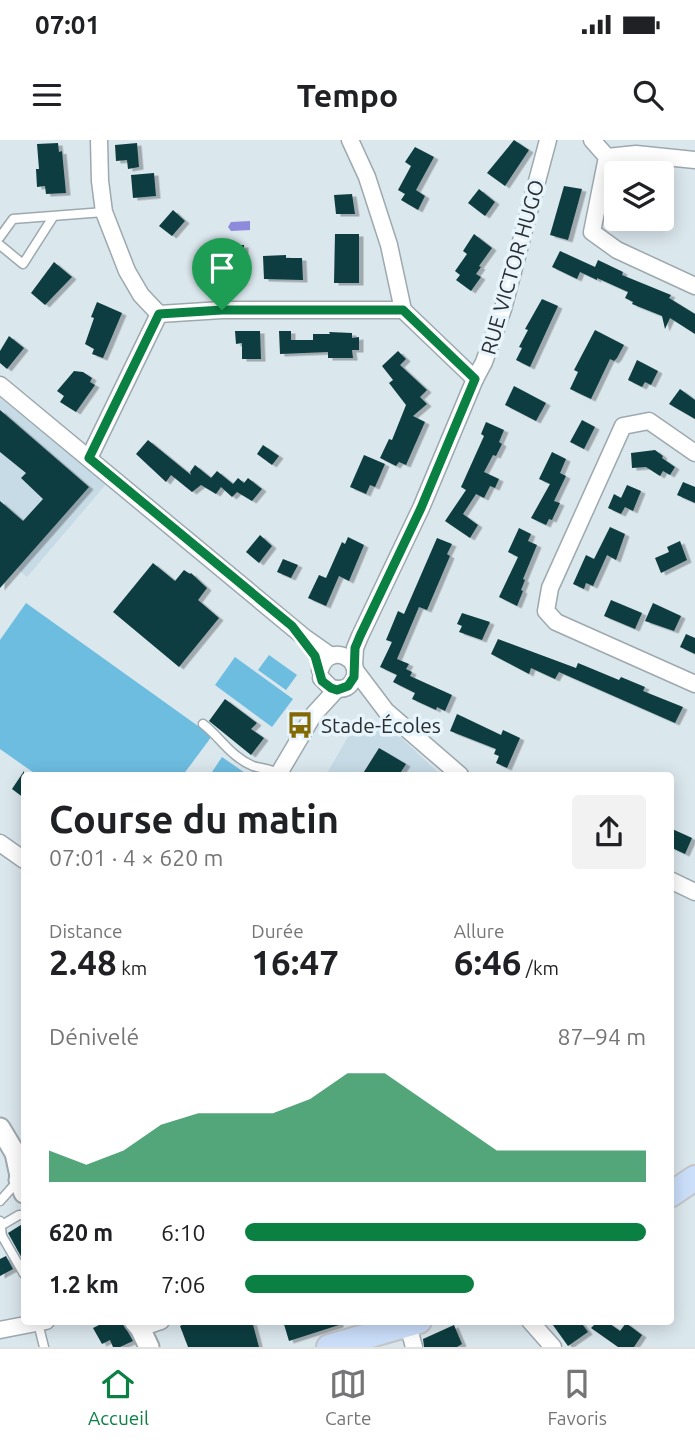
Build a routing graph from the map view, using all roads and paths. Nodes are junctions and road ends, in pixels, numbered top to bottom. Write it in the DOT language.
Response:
graph roads {
  1 [pos="99,140"];
  2 [pos="351,140"];
  3 [pos="548,140"];
  4 [pos="592,140"];
  5 [pos="607,157"];
  6 [pos="695,160"];
  7 [pos="104,212"];
  8 [pos="53,217"];
  9 [pos="0,237"];
  10 [pos="0,245"];
  11 [pos="695,286"];
  12 [pos="403,310"];
  13 [pos="159,314"];
  14 [pos="475,379"];
  15 [pos="0,386"];
  16 [pos="82,453"];
  17 [pos="695,453"];
  18 [pos="366,621"];
  19 [pos="292,626"];
  20 [pos="333,655"];
  21 [pos="354,668"];
  22 [pos="321,674"];
  23 [pos="695,684"];
  24 [pos="340,689"];
  25 [pos="386,711"];
  26 [pos="314,714"];
  27 [pos="203,724"];
  28 [pos="275,772"];
  29 [pos="281,772"];
  30 [pos="457,772"];
  31 [pos="0,843"];
  32 [pos="21,858"];
  33 [pos="674,882"];
  34 [pos="695,891"];
  35 [pos="0,1122"];
  36 [pos="0,1128"];
  37 [pos="21,1140"];
  38 [pos="695,1178"];
  39 [pos="21,1179"];
  40 [pos="21,1184"];
  41 [pos="21,1184"];
  42 [pos="674,1192"];
  43 [pos="0,1201"];
  44 [pos="21,1215"];
  45 [pos="1,1223"];
  46 [pos="21,1269"];
  47 [pos="27,1325"];
  48 [pos="43,1325"];
  49 [pos="137,1325"];
  50 [pos="534,1325"];
  51 [pos="405,1328"];
  52 [pos="0,1330"];
  53 [pos="44,1347"];
  54 [pos="149,1347"];
  55 [pos="329,1347"];
  56 [pos="553,1347"];
  1 -- 7 [label="street"];
  2 -- 12 [label="street"];
  3 -- 14 [label="street, RUE VICTOR HUGO"];
  4 -- 5 [label="street"];
  5 -- 6 [label="street"];
  5 -- 11 [label="street"];
  7 -- 8 [label="lane"];
  7 -- 13 [label="street"];
  8 -- 9 [label="lane"];
  8 -- 10 [label="lane"];
  12 -- 13 [label="street"];
  12 -- 14 [label="street"];
  13 -- 16 [label="street"];
  14 -- 18 [label="street, RUE VICTOR HUGO"];
  15 -- 16 [label="street"];
  16 -- 19 [label="street"];
  17 -- 23 [label="street"];
  18 -- 20 [label="street, RUE VICTOR HUGO"];
  18 -- 21 [label="street, RUE VICTOR HUGO"];
  19 -- 20 [label="street"];
  19 -- 22 [label="street"];
  20 -- 21 [label="street"];
  20 -- 22 [label="street"];
  21 -- 24 [label="street"];
  21 -- 25 [label="street"];
  22 -- 24 [label="street"];
  22 -- 26 [label="street"];
  24 -- 25 [label="street"];
  24 -- 26 [label="street"];
  25 -- 30 [label="street"];
  26 -- 29 [label="street"];
  27 -- 28 [label="lane"];
  31 -- 32 [label="street"];
  33 -- 34 [label="street"];
  35 -- 37 [label="street"];
  36 -- 39 [label="street"];
  38 -- 42 [label="main road"];
  40 -- 43 [label="lane"];
  41 -- 43 [label="lane"];
  44 -- 45 [label="lane"];
  45 -- 46 [label="lane"];
  47 -- 52 [label="street"];
  48 -- 53 [label="lane"];
  49 -- 54 [label="street"];
  50 -- 56 [label="street"];
  51 -- 55 [label="main road"];
}
